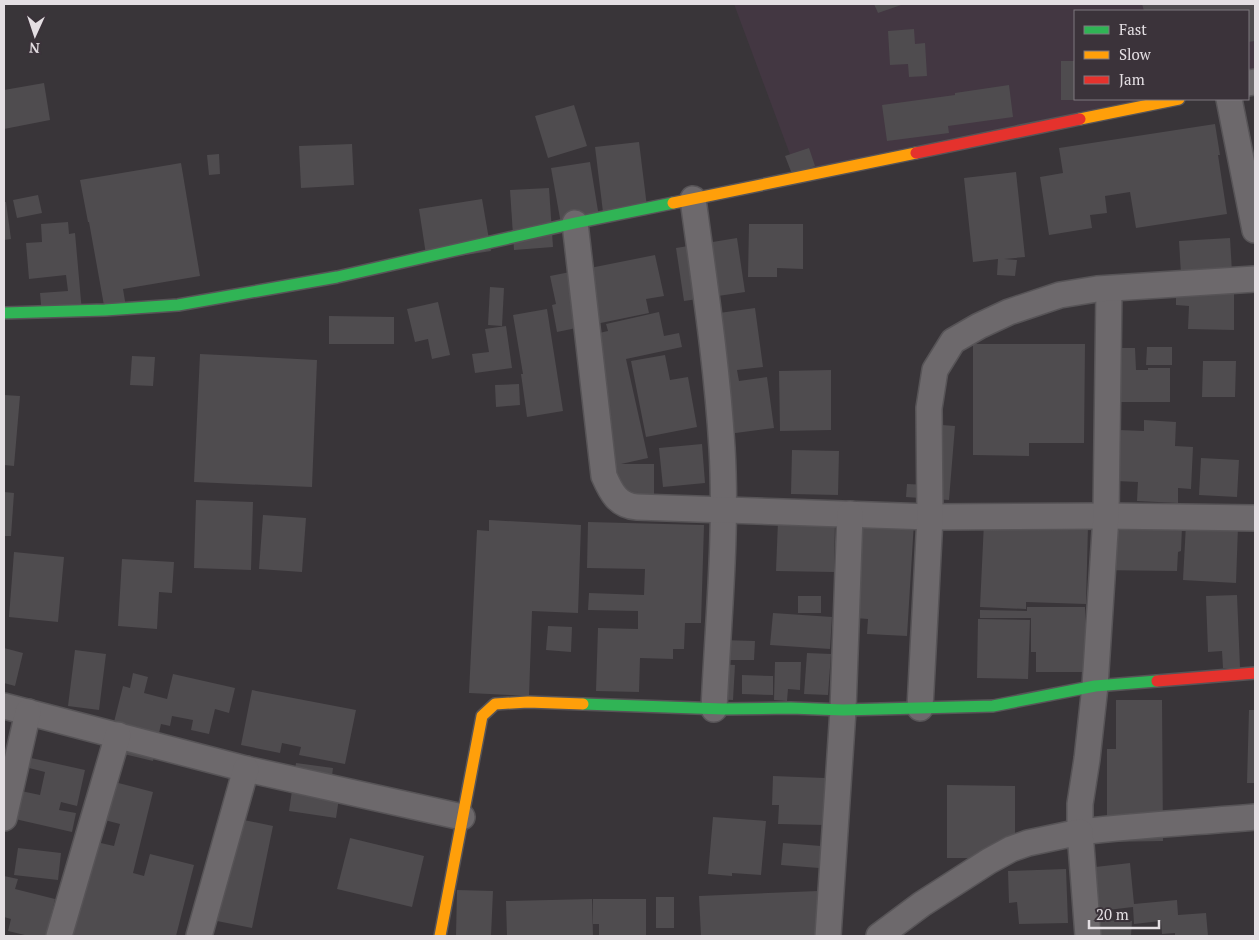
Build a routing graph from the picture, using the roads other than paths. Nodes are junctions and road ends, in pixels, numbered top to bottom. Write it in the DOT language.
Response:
graph roads {
  1 [pos="1174,100"];
  2 [pos="1229,100"];
  3 [pos="693,199"];
  4 [pos="576,223"];
  5 [pos="1255,230"];
  6 [pos="1255,264"];
  7 [pos="1255,279"];
  8 [pos="1109,289"];
  9 [pos="1255,297"];
  10 [pos="4,313"];
  11 [pos="724,509"];
  12 [pos="850,514"];
  13 [pos="1106,516"];
  14 [pos="930,517"];
  15 [pos="1255,518"];
  16 [pos="1255,673"];
  17 [pos="1095,686"];
  18 [pos="4,706"];
  19 [pos="920,708"];
  20 [pos="714,709"];
  21 [pos="843,710"];
  22 [pos="28,712"];
  23 [pos="118,736"];
  24 [pos="246,769"];
  25 [pos="462,817"];
  26 [pos="1255,817"];
  27 [pos="4,818"];
  28 [pos="1080,832"];
  29 [pos="59,936"];
  30 [pos="199,936"];
  31 [pos="440,936"];
  32 [pos="828,936"];
  33 [pos="879,936"];
  34 [pos="1088,936"];
  1 -- 3 [label="street"];
  2 -- 5 [label="street"];
  3 -- 4 [label="street"];
  3 -- 11 [label="street"];
  4 -- 10 [label="street"];
  4 -- 11 [label="street"];
  6 -- 7 [label="street"];
  7 -- 8 [label="street"];
  7 -- 9 [label="street"];
  8 -- 13 [label="street"];
  8 -- 14 [label="street"];
  11 -- 12 [label="street"];
  11 -- 20 [label="street"];
  12 -- 14 [label="street"];
  12 -- 21 [label="street"];
  13 -- 14 [label="street"];
  13 -- 15 [label="street"];
  13 -- 17 [label="street"];
  14 -- 19 [label="street"];
  16 -- 17 [label="street"];
  17 -- 19 [label="street"];
  17 -- 28 [label="street"];
  18 -- 22 [label="street"];
  19 -- 21 [label="street"];
  20 -- 21 [label="street"];
  20 -- 25 [label="street"];
  21 -- 32 [label="street"];
  22 -- 23 [label="street"];
  22 -- 27 [label="street"];
  23 -- 24 [label="street"];
  23 -- 29 [label="street"];
  24 -- 25 [label="street"];
  24 -- 30 [label="street"];
  25 -- 31 [label="street"];
  26 -- 28 [label="street"];
  28 -- 33 [label="street"];
  28 -- 34 [label="street"];
}
